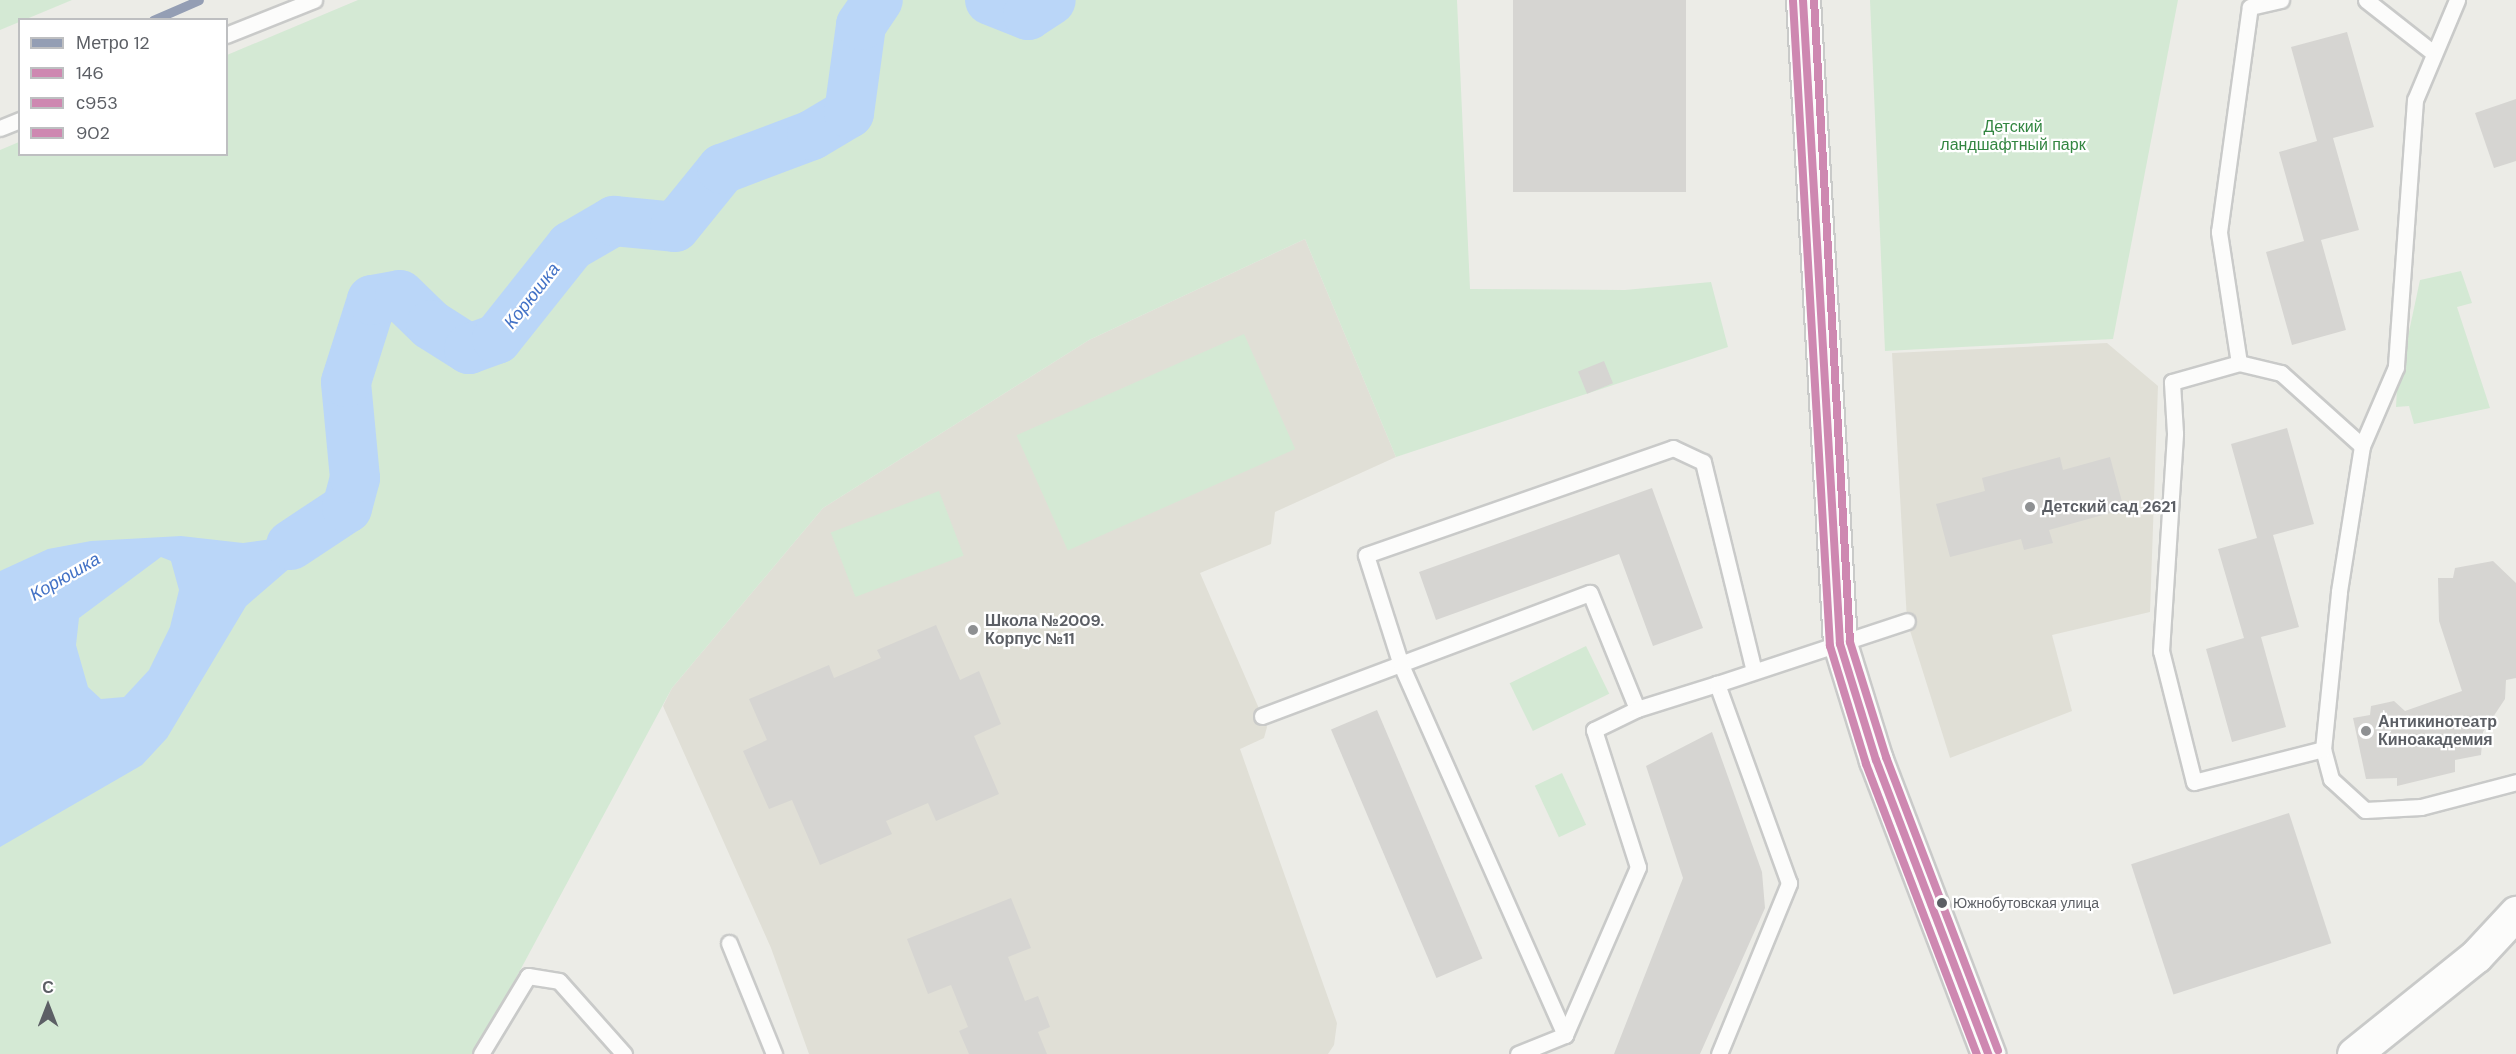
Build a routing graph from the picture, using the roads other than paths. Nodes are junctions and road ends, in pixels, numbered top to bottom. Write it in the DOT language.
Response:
graph roads {
  1 [pos="314,0"];
  2 [pos="1803,0"];
  3 [pos="2281,0"];
  4 [pos="2366,0"];
  5 [pos="2457,0"];
  6 [pos="228,35"];
  7 [pos="2432,52"];
  8 [pos="18,121"];
  9 [pos="0,128"];
  10 [pos="2239,363"];
  11 [pos="2362,446"];
  12 [pos="1907,621"];
  13 [pos="1840,644"];
  14 [pos="1401,665"];
  15 [pos="1754,671"];
  16 [pos="1717,684"];
  17 [pos="1637,709"];
  18 [pos="1262,716"];
  19 [pos="2323,749"];
  20 [pos="2516,782"];
  21 [pos="2516,913"];
  22 [pos="729,943"];
  23 [pos="1566,1035"];
  24 [pos="481,1054"];
  25 [pos="624,1054"];
  26 [pos="774,1054"];
  27 [pos="1518,1054"];
  28 [pos="1719,1054"];
  29 [pos="1988,1054"];
  30 [pos="2354,1054"];
  1 -- 6 [label="lane"];
  2 -- 13 [label="street"];
  3 -- 10 [label="lane"];
  4 -- 7 [label="lane"];
  5 -- 7 [label="lane"];
  7 -- 11 [label="lane"];
  8 -- 9 [label="lane"];
  10 -- 11 [label="lane"];
  10 -- 19 [label="lane"];
  11 -- 19 [label="lane"];
  12 -- 13 [label="lane"];
  13 -- 15 [label="lane"];
  13 -- 29 [label="street"];
  14 -- 15 [label="lane"];
  14 -- 17 [label="lane"];
  14 -- 18 [label="lane"];
  14 -- 23 [label="lane"];
  15 -- 16 [label="lane"];
  16 -- 17 [label="lane"];
  16 -- 28 [label="lane"];
  17 -- 23 [label="lane"];
  19 -- 20 [label="lane"];
  21 -- 30 [label="street"];
  22 -- 26 [label="lane"];
  23 -- 27 [label="lane"];
  24 -- 25 [label="lane"];
}
